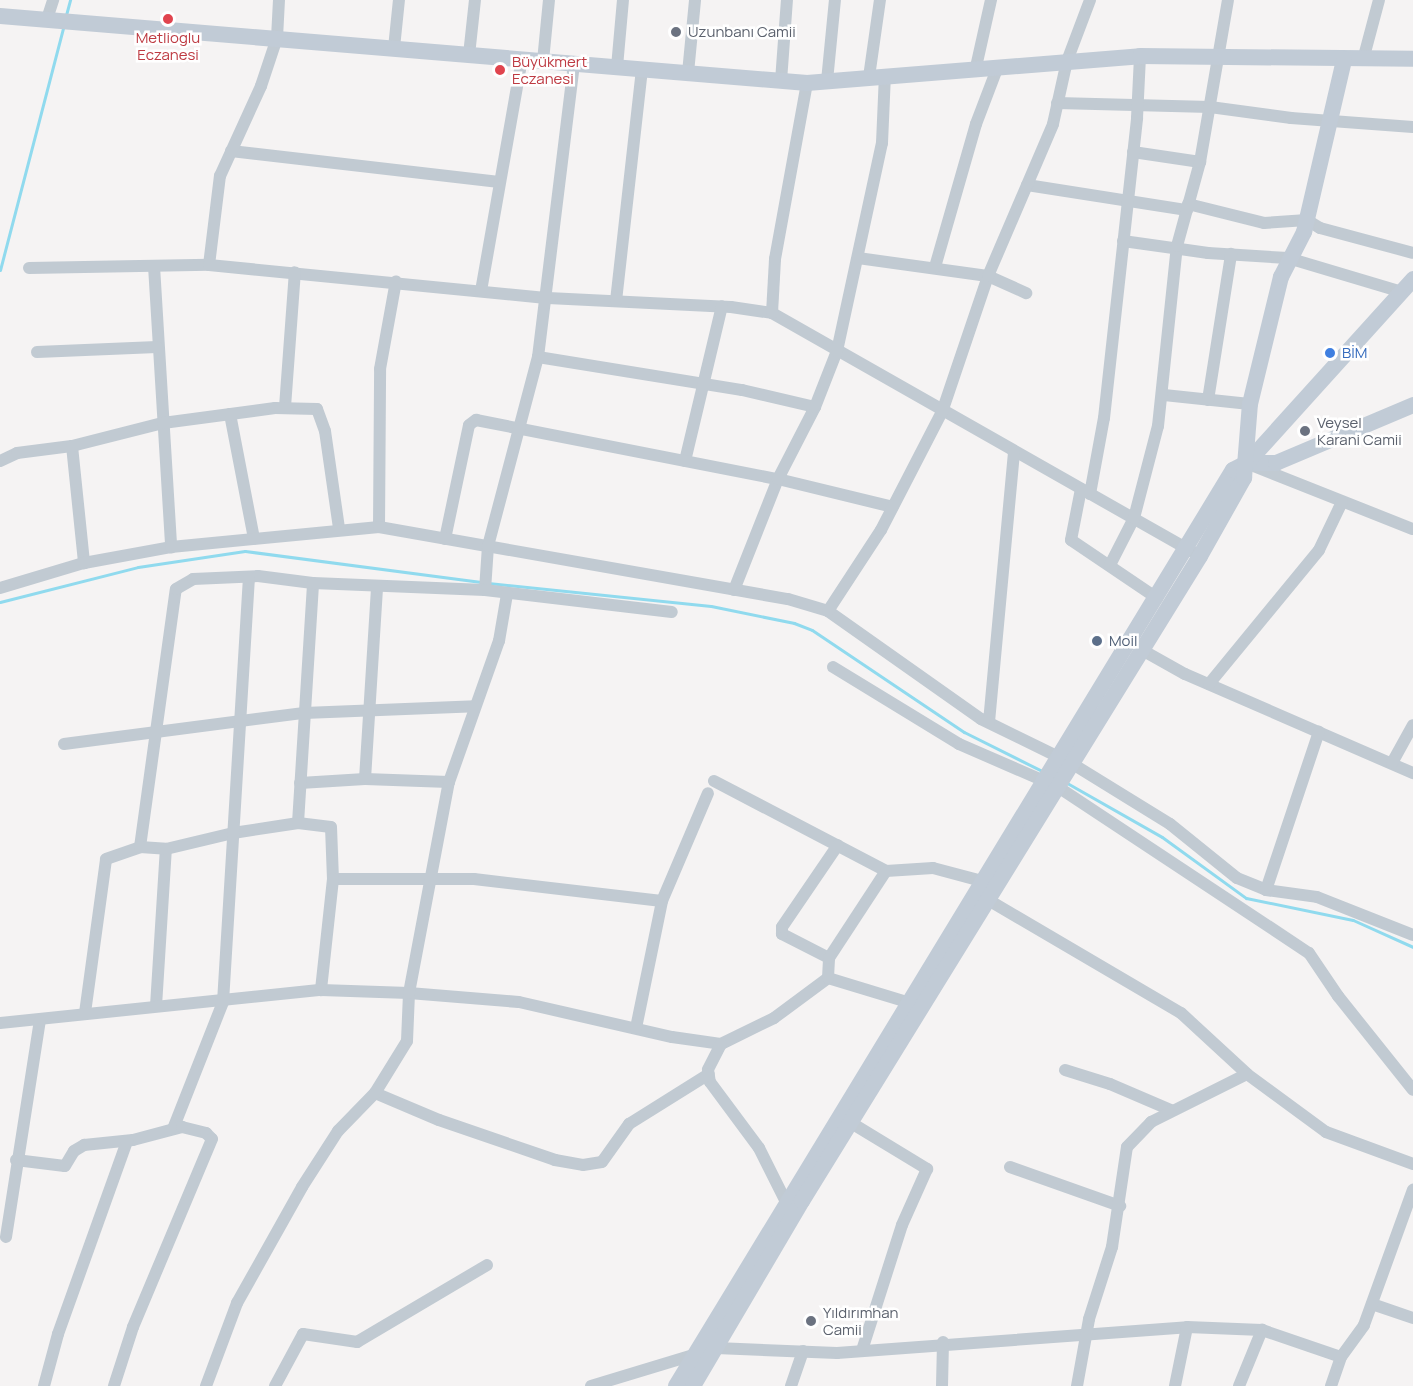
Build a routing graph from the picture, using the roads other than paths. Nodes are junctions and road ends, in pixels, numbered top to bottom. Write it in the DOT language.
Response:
graph roads {
  1 [pos="53,0"];
  2 [pos="279,0"];
  3 [pos="399,0"];
  4 [pos="475,0"];
  5 [pos="549,0"];
  6 [pos="622,0"];
  7 [pos="695,0"];
  8 [pos="787,0"];
  9 [pos="835,0"];
  10 [pos="880,0"];
  11 [pos="991,0"];
  12 [pos="1090,0"];
  13 [pos="1228,0"];
  14 [pos="1379,0"];
  15 [pos="0,16"];
  16 [pos="49,19"];
  17 [pos="277,38"];
  18 [pos="394,48"];
  19 [pos="469,55"];
  20 [pos="1140,56"];
  21 [pos="1216,57"];
  22 [pos="522,59"];
  23 [pos="1413,59"];
  24 [pos="1344,60"];
  25 [pos="1363,60"];
  26 [pos="543,61"];
  27 [pos="1067,61"];
  28 [pos="574,63"];
  29 [pos="998,66"];
  30 [pos="616,67"];
  31 [pos="976,67"];
  32 [pos="642,69"];
  33 [pos="688,73"];
  34 [pos="877,76"];
  35 [pos="782,81"];
  36 [pos="827,81"];
  37 [pos="807,83"];
  38 [pos="1057,103"];
  39 [pos="1137,105"];
  40 [pos="1210,107"];
  41 [pos="1330,118"];
  42 [pos="1413,127"];
  43 [pos="231,151"];
  44 [pos="1133,152"];
  45 [pos="1200,162"];
  46 [pos="499,182"];
  47 [pos="1027,185"];
  48 [pos="1128,201"];
  49 [pos="1188,207"];
  50 [pos="1307,220"];
  51 [pos="1123,242"];
  52 [pos="1177,246"];
  53 [pos="1413,253"];
  54 [pos="1231,254"];
  55 [pos="858,258"];
  56 [pos="1288,258"];
  57 [pos="209,265"];
  58 [pos="153,266"];
  59 [pos="935,267"];
  60 [pos="29,268"];
  61 [pos="295,272"];
  62 [pos="988,276"];
  63 [pos="396,281"];
  64 [pos="1408,287"];
  65 [pos="481,291"];
  66 [pos="1026,293"];
  67 [pos="548,298"];
  68 [pos="616,301"];
  69 [pos="722,306"];
  70 [pos="772,313"];
  71 [pos="157,347"];
  72 [pos="837,351"];
  73 [pos="37,352"];
  74 [pos="538,357"];
  75 [pos="705,384"];
  76 [pos="1164,395"];
  77 [pos="1208,400"];
  78 [pos="1250,404"];
  79 [pos="1413,405"];
  80 [pos="285,407"];
  81 [pos="815,407"];
  82 [pos="942,412"];
  83 [pos="230,414"];
  84 [pos="164,423"];
  85 [pos="519,427"];
  86 [pos="72,446"];
  87 [pos="1014,452"];
  88 [pos="0,461"];
  89 [pos="685,461"];
  90 [pos="1247,463"];
  91 [pos="778,479"];
  92 [pos="1086,492"];
  93 [pos="1342,502"];
  94 [pos="893,507"];
  95 [pos="1134,518"];
  96 [pos="379,527"];
  97 [pos="339,528"];
  98 [pos="1413,529"];
  99 [pos="445,538"];
  100 [pos="254,539"];
  101 [pos="488,546"];
  102 [pos="171,547"];
  103 [pos="1194,552"];
  104 [pos="84,563"];
  105 [pos="1110,566"];
  106 [pos="249,578"];
  107 [pos="313,583"];
  108 [pos="485,584"];
  109 [pos="376,586"];
  110 [pos="0,588"];
  111 [pos="734,590"];
  112 [pos="507,594"];
  113 [pos="1157,598"];
  114 [pos="828,611"];
  115 [pos="672,612"];
  116 [pos="1142,650"];
  117 [pos="833,667"];
  118 [pos="1209,684"];
  119 [pos="475,706"];
  120 [pos="372,708"];
  121 [pos="304,713"];
  122 [pos="238,721"];
  123 [pos="989,722"];
  124 [pos="1413,725"];
  125 [pos="155,731"];
  126 [pos="1319,732"];
  127 [pos="64,744"];
  128 [pos="1392,763"];
  129 [pos="1413,773"];
  130 [pos="1057,774"];
  131 [pos="365,779"];
  132 [pos="714,781"];
  133 [pos="449,782"];
  134 [pos="300,783"];
  135 [pos="708,793"];
  136 [pos="298,823"];
  137 [pos="233,833"];
  138 [pos="838,844"];
  139 [pos="140,847"];
  140 [pos="166,849"];
  141 [pos="886,870"];
  142 [pos="333,879"];
  143 [pos="428,880"];
  144 [pos="981,881"];
  145 [pos="1266,890"];
  146 [pos="663,901"];
  147 [pos="990,901"];
  148 [pos="1413,935"];
  149 [pos="829,958"];
  150 [pos="828,978"];
  151 [pos="321,990"];
  152 [pos="409,993"];
  153 [pos="224,1002"];
  154 [pos="907,1002"];
  155 [pos="156,1006"];
  156 [pos="85,1013"];
  157 [pos="40,1021"];
  158 [pos="0,1023"];
  159 [pos="636,1028"];
  160 [pos="721,1044"];
  161 [pos="1065,1070"];
  162 [pos="709,1074"];
  163 [pos="1247,1074"];
  164 [pos="1413,1090"];
  165 [pos="375,1093"];
  166 [pos="1171,1110"];
  167 [pos="853,1124"];
  168 [pos="173,1130"];
  169 [pos="127,1142"];
  170 [pos="16,1160"];
  171 [pos="1413,1164"];
  172 [pos="1010,1167"];
  173 [pos="1413,1190"];
  174 [pos="787,1203"];
  175 [pos="1120,1206"];
  176 [pos="6,1237"];
  177 [pos="487,1265"];
  178 [pos="1372,1305"];
  179 [pos="1413,1318"];
  180 [pos="1187,1327"];
  181 [pos="1262,1330"];
  182 [pos="1088,1333"];
  183 [pos="943,1342"];
  184 [pos="716,1348"];
  185 [pos="862,1350"];
  186 [pos="803,1351"];
  187 [pos="698,1354"];
  188 [pos="1341,1357"];
  189 [pos="44,1386"];
  190 [pos="114,1386"];
  191 [pos="206,1386"];
  192 [pos="275,1386"];
  193 [pos="591,1386"];
  194 [pos="676,1386"];
  195 [pos="693,1386"];
  196 [pos="791,1386"];
  197 [pos="942,1386"];
  198 [pos="1077,1386"];
  199 [pos="1175,1386"];
  200 [pos="1239,1386"];
  201 [pos="1331,1386"];
  1 -- 16 [label="street"];
  2 -- 17 [label="street"];
  3 -- 18 [label="street"];
  4 -- 19 [label="street"];
  5 -- 26 [label="street"];
  6 -- 30 [label="street"];
  7 -- 33 [label="street"];
  8 -- 35 [label="street"];
  9 -- 36 [label="street"];
  10 -- 34 [label="street"];
  11 -- 31 [label="street"];
  12 -- 27 [label="street"];
  13 -- 21 [label="street"];
  14 -- 25 [label="street"];
  15 -- 16 [label="main road"];
  16 -- 17 [label="main road"];
  17 -- 18 [label="main road"];
  17 -- 43 [label="street"];
  18 -- 19 [label="main road"];
  19 -- 22 [label="main road"];
  20 -- 21 [label="main road"];
  20 -- 27 [label="main road"];
  20 -- 39 [label="street"];
  21 -- 24 [label="main road"];
  21 -- 40 [label="street"];
  22 -- 26 [label="main road"];
  22 -- 46 [label="street"];
  23 -- 25 [label="main road"];
  24 -- 25 [label="main road"];
  24 -- 41 [label="main road"];
  26 -- 28 [label="main road"];
  27 -- 29 [label="main road"];
  27 -- 38 [label="street"];
  28 -- 30 [label="main road"];
  28 -- 67 [label="street"];
  29 -- 31 [label="main road"];
  29 -- 59 [label="street"];
  30 -- 32 [label="main road"];
  31 -- 34 [label="main road"];
  32 -- 33 [label="main road"];
  32 -- 68 [label="street"];
  33 -- 35 [label="main road"];
  34 -- 36 [label="main road"];
  34 -- 55 [label="street"];
  35 -- 37 [label="main road"];
  36 -- 37 [label="main road"];
  37 -- 70 [label="street"];
  38 -- 39 [label="street"];
  38 -- 47 [label="street"];
  39 -- 40 [label="street"];
  39 -- 44 [label="street"];
  40 -- 41 [label="street"];
  40 -- 45 [label="street"];
  41 -- 42 [label="street"];
  41 -- 50 [label="main road"];
  43 -- 46 [label="street"];
  43 -- 57 [label="street"];
  44 -- 45 [label="street"];
  44 -- 48 [label="street"];
  45 -- 49 [label="street"];
  46 -- 65 [label="street"];
  47 -- 48 [label="street"];
  47 -- 62 [label="street"];
  48 -- 49 [label="street"];
  48 -- 51 [label="street"];
  49 -- 50 [label="street"];
  49 -- 52 [label="street"];
  50 -- 53 [label="street"];
  50 -- 56 [label="main road"];
  51 -- 52 [label="street"];
  51 -- 92 [label="street"];
  52 -- 54 [label="street"];
  52 -- 76 [label="street"];
  54 -- 56 [label="street"];
  54 -- 77 [label="street"];
  55 -- 59 [label="street"];
  55 -- 72 [label="street"];
  56 -- 64 [label="street"];
  56 -- 78 [label="main road"];
  57 -- 58 [label="street"];
  57 -- 61 [label="street"];
  58 -- 60 [label="street"];
  58 -- 71 [label="street"];
  59 -- 62 [label="street"];
  61 -- 63 [label="street"];
  61 -- 80 [label="street"];
  62 -- 66 [label="street"];
  62 -- 82 [label="street"];
  63 -- 65 [label="street"];
  63 -- 96 [label="street"];
  64 -- 90 [label="main road"];
  65 -- 67 [label="street"];
  67 -- 68 [label="street"];
  67 -- 74 [label="street"];
  68 -- 69 [label="street"];
  69 -- 70 [label="street"];
  69 -- 75 [label="street"];
  70 -- 72 [label="street"];
  71 -- 73 [label="street"];
  71 -- 84 [label="street"];
  72 -- 81 [label="street"];
  72 -- 82 [label="street"];
  74 -- 75 [label="street"];
  74 -- 85 [label="street"];
  75 -- 81 [label="street"];
  75 -- 89 [label="street"];
  76 -- 77 [label="street"];
  76 -- 95 [label="street"];
  77 -- 78 [label="street"];
  78 -- 90 [label="main road"];
  79 -- 90 [label="main road"];
  80 -- 83 [label="street"];
  80 -- 97 [label="street"];
  81 -- 91 [label="street"];
  82 -- 87 [label="street"];
  82 -- 94 [label="street"];
  83 -- 84 [label="street"];
  83 -- 100 [label="street"];
  84 -- 86 [label="street"];
  84 -- 102 [label="street"];
  85 -- 89 [label="street"];
  85 -- 99 [label="street"];
  85 -- 101 [label="street"];
  86 -- 88 [label="street"];
  86 -- 104 [label="street"];
  87 -- 92 [label="street"];
  87 -- 123 [label="street"];
  89 -- 91 [label="street"];
  90 -- 93 [label="street"];
  90 -- 103 [label="main road"];
  91 -- 94 [label="street"];
  91 -- 111 [label="street"];
  92 -- 95 [label="street"];
  92 -- 105 [label="street"];
  93 -- 98 [label="street"];
  93 -- 118 [label="street"];
  94 -- 114 [label="street"];
  95 -- 103 [label="street"];
  95 -- 105 [label="street"];
  96 -- 97 [label="street"];
  96 -- 99 [label="street"];
  97 -- 100 [label="street"];
  99 -- 101 [label="street"];
  100 -- 102 [label="street"];
  101 -- 108 [label="street"];
  101 -- 111 [label="street"];
  102 -- 104 [label="street"];
  103 -- 113 [label="main road"];
  103 -- 116 [label="main road"];
  104 -- 110 [label="street"];
  105 -- 113 [label="street"];
  106 -- 107 [label="street"];
  106 -- 122 [label="street"];
  106 -- 125 [label="street"];
  107 -- 109 [label="street"];
  107 -- 121 [label="street"];
  108 -- 109 [label="street"];
  108 -- 112 [label="street"];
  109 -- 120 [label="street"];
  111 -- 114 [label="street"];
  112 -- 115 [label="street"];
  112 -- 119 [label="street"];
  113 -- 130 [label="main road"];
  114 -- 123 [label="street"];
  116 -- 118 [label="street"];
  116 -- 130 [label="main road"];
  117 -- 130 [label="street"];
  118 -- 126 [label="street"];
  119 -- 120 [label="street"];
  119 -- 133 [label="street"];
  120 -- 121 [label="street"];
  120 -- 131 [label="street"];
  121 -- 122 [label="street"];
  121 -- 134 [label="street"];
  122 -- 125 [label="street"];
  122 -- 137 [label="street"];
  123 -- 130 [label="street"];
  124 -- 128 [label="street"];
  125 -- 127 [label="street"];
  125 -- 139 [label="street"];
  126 -- 128 [label="street"];
  126 -- 145 [label="street"];
  128 -- 129 [label="street"];
  130 -- 144 [label="main road"];
  130 -- 145 [label="street"];
  130 -- 147 [label="main road"];
  130 -- 164 [label="street"];
  131 -- 133 [label="street"];
  131 -- 134 [label="street"];
  132 -- 138 [label="street"];
  133 -- 143 [label="street"];
  134 -- 136 [label="street"];
  135 -- 146 [label="street"];
  136 -- 137 [label="street"];
  136 -- 142 [label="street"];
  137 -- 140 [label="street"];
  137 -- 153 [label="street"];
  138 -- 141 [label="street"];
  138 -- 149 [label="street"];
  139 -- 140 [label="street"];
  139 -- 156 [label="street"];
  140 -- 155 [label="street"];
  141 -- 144 [label="street"];
  141 -- 149 [label="street"];
  142 -- 143 [label="street"];
  142 -- 151 [label="street"];
  143 -- 146 [label="street"];
  143 -- 152 [label="street"];
  144 -- 154 [label="main road"];
  145 -- 148 [label="street"];
  146 -- 159 [label="street"];
  147 -- 163 [label="street"];
  147 -- 167 [label="main road"];
  149 -- 150 [label="street"];
  150 -- 154 [label="street"];
  150 -- 160 [label="street"];
  151 -- 152 [label="street"];
  151 -- 153 [label="street"];
  152 -- 159 [label="street"];
  152 -- 165 [label="street"];
  153 -- 155 [label="street"];
  153 -- 168 [label="street"];
  154 -- 174 [label="main road"];
  155 -- 156 [label="street"];
  156 -- 157 [label="street"];
  157 -- 158 [label="street"];
  157 -- 170 [label="street"];
  159 -- 160 [label="street"];
  160 -- 162 [label="street"];
  161 -- 166 [label="street"];
  162 -- 165 [label="street"];
  162 -- 174 [label="street"];
  163 -- 166 [label="street"];
  163 -- 171 [label="street"];
  165 -- 191 [label="street"];
  166 -- 175 [label="street"];
  167 -- 184 [label="main road"];
  167 -- 185 [label="street"];
  168 -- 169 [label="street"];
  168 -- 190 [label="street"];
  169 -- 170 [label="street"];
  169 -- 189 [label="street"];
  170 -- 176 [label="street"];
  172 -- 175 [label="street"];
  173 -- 178 [label="street"];
  174 -- 187 [label="main road"];
  175 -- 182 [label="street"];
  177 -- 192 [label="street"];
  178 -- 179 [label="street"];
  178 -- 188 [label="street"];
  180 -- 181 [label="street"];
  180 -- 182 [label="street"];
  180 -- 199 [label="street"];
  181 -- 188 [label="street"];
  181 -- 200 [label="street"];
  182 -- 183 [label="street"];
  182 -- 198 [label="street"];
  183 -- 185 [label="street"];
  183 -- 197 [label="street"];
  184 -- 186 [label="street"];
  184 -- 187 [label="street"];
  184 -- 195 [label="main road"];
  185 -- 186 [label="street"];
  186 -- 196 [label="street"];
  187 -- 193 [label="street"];
  187 -- 194 [label="main road"];
  188 -- 201 [label="street"];
}
